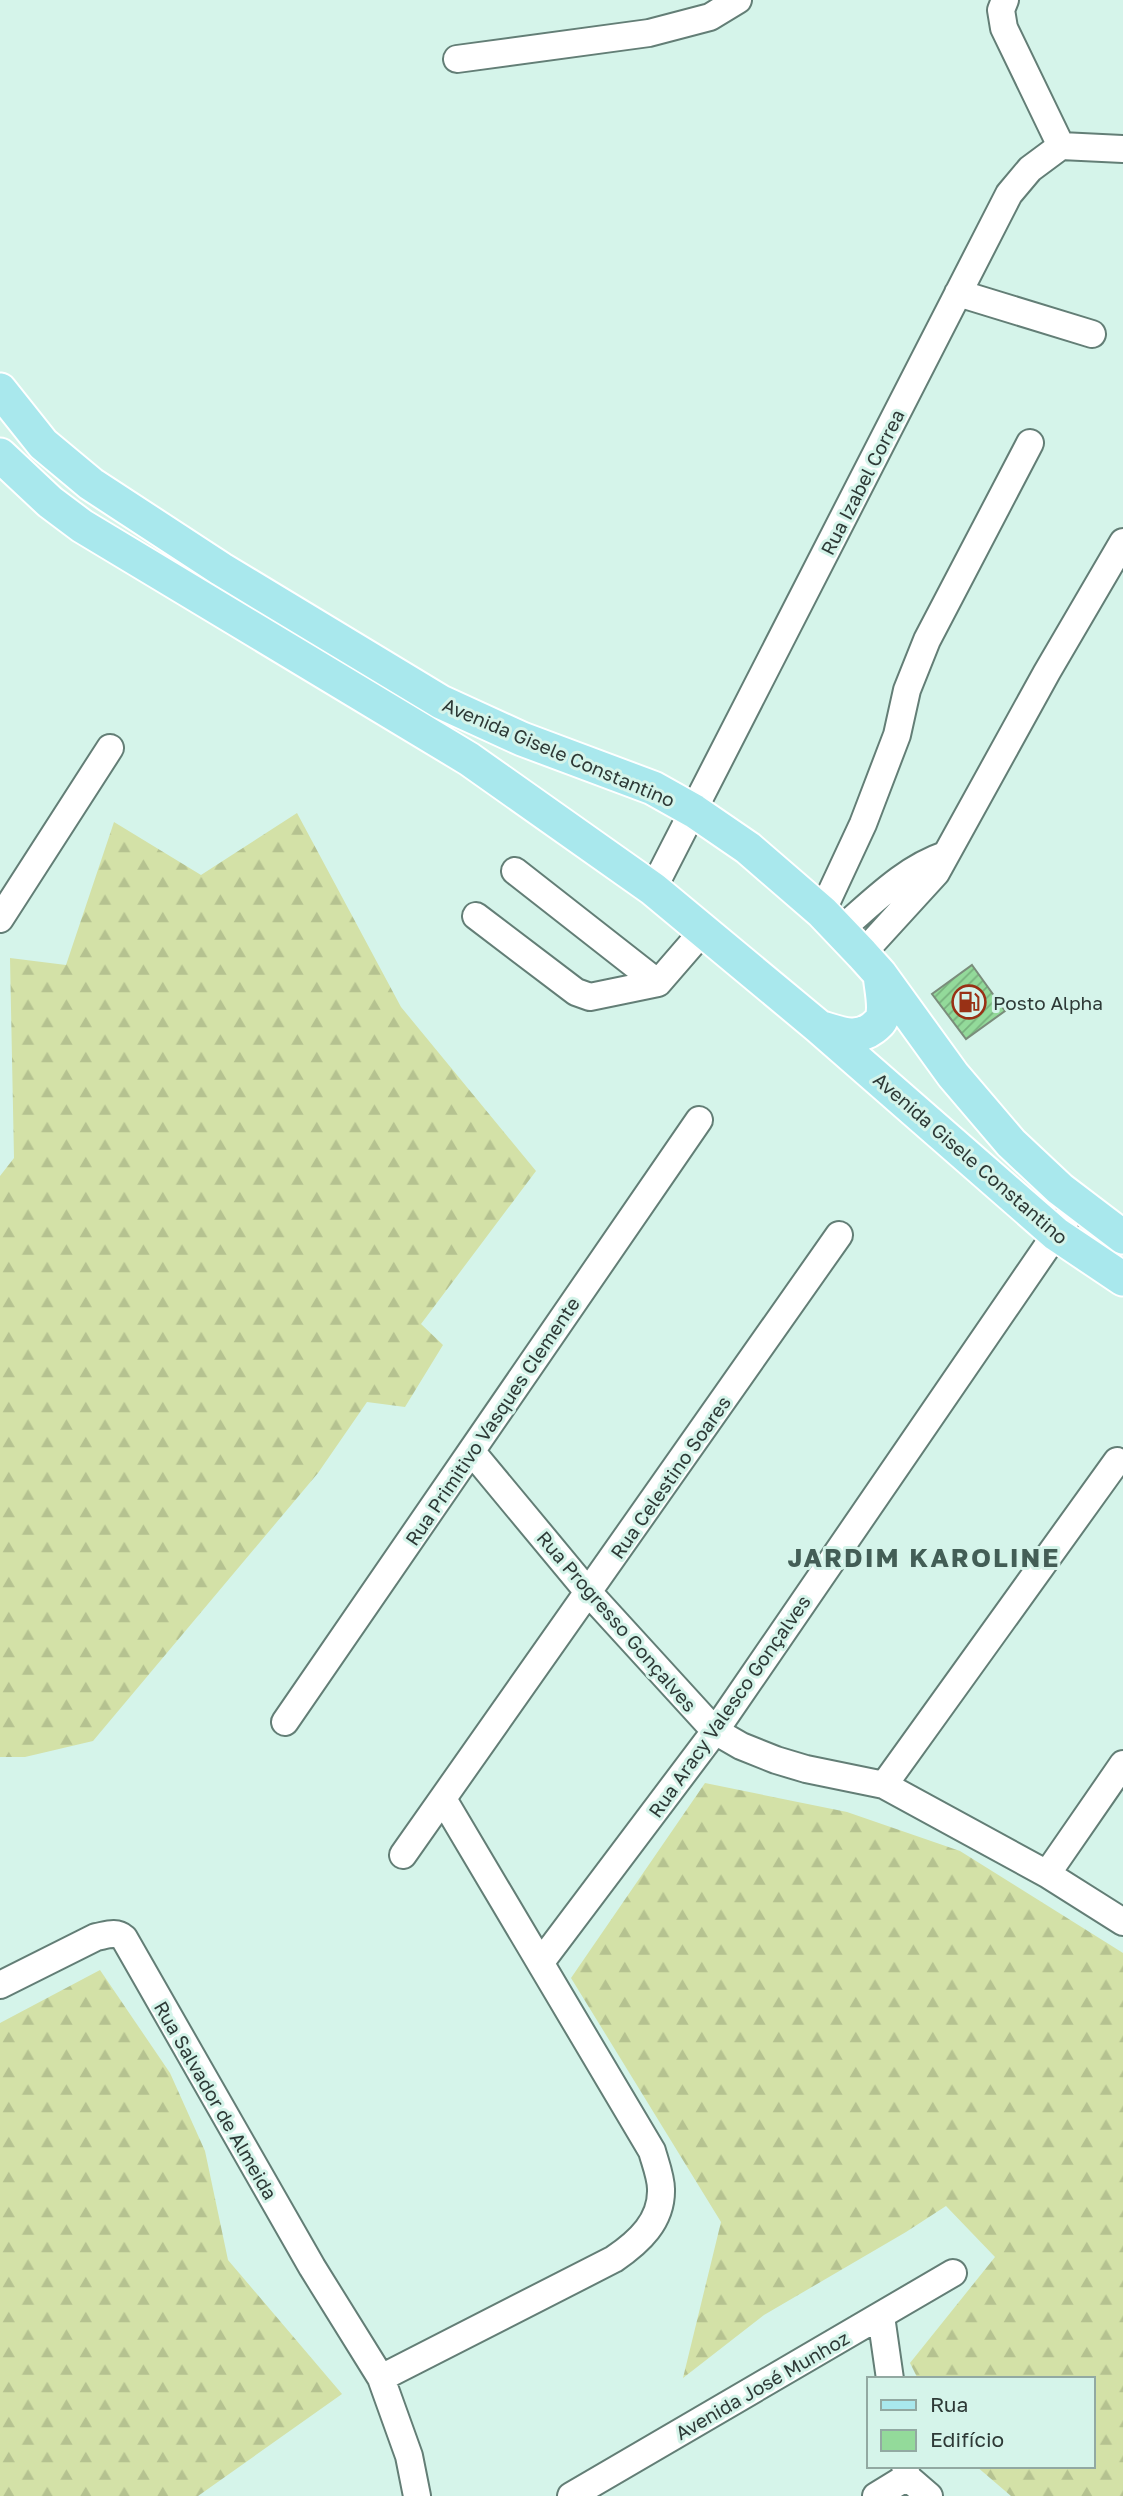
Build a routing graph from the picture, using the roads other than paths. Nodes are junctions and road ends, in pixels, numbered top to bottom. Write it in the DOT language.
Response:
graph roads {
  1 [pos="738,0"];
  2 [pos="1005,0"];
  3 [pos="457,60"];
  4 [pos="1061,146"];
  5 [pos="1123,149"];
  6 [pos="958,293"];
  7 [pos="1092,334"];
  8 [pos="0,391"];
  9 [pos="1030,443"];
  10 [pos="0,455"];
  11 [pos="1123,542"];
  12 [pos="110,748"];
  13 [pos="694,811"];
  14 [pos="946,854"];
  15 [pos="515,871"];
  16 [pos="653,889"];
  17 [pos="476,916"];
  18 [pos="0,919"];
  19 [pos="831,921"];
  20 [pos="703,931"];
  21 [pos="871,964"];
  22 [pos="658,984"];
  23 [pos="820,1027"];
  24 [pos="699,1121"];
  25 [pos="1077,1203"];
  26 [pos="1056,1234"];
  27 [pos="839,1235"];
  28 [pos="1123,1237"];
  29 [pos="1123,1279"];
  30 [pos="472,1452"];
  31 [pos="1117,1461"];
  32 [pos="589,1593"];
  33 [pos="285,1722"];
  34 [pos="715,1731"];
  35 [pos="1123,1764"];
  36 [pos="884,1785"];
  37 [pos="443,1799"];
  38 [pos="403,1855"];
  39 [pos="1047,1874"];
  40 [pos="1123,1922"];
  41 [pos="541,1962"];
  42 [pos="0,1985"];
  43 [pos="953,2273"];
  44 [pos="880,2316"];
  45 [pos="890,2377"];
  46 [pos="381,2378"];
  47 [pos="906,2472"];
  48 [pos="417,2496"];
  49 [pos="571,2496"];
  50 [pos="876,2496"];
  51 [pos="929,2496"];
  1 -- 3 [label="street"];
  2 -- 4 [label="street"];
  4 -- 5 [label="street"];
  4 -- 6 [label="street, Rua Izabel Correa"];
  6 -- 7 [label="street"];
  6 -- 13 [label="street, Rua Izabel Correa"];
  8 -- 13 [label="main road, Avenida Gisele Constantino"];
  9 -- 19 [label="street"];
  10 -- 16 [label="main road, Avenida Gisele Constantino"];
  11 -- 14 [label="street"];
  12 -- 18 [label="street"];
  13 -- 16 [label="street, Rua Izabel Correa"];
  13 -- 19 [label="main road, Avenida Gisele Constantino"];
  14 -- 19 [label="street"];
  14 -- 21 [label="street"];
  15 -- 22 [label="street"];
  16 -- 20 [label="main road, Avenida Gisele Constantino"];
  17 -- 22 [label="street"];
  19 -- 21 [label="main road, Avenida Gisele Constantino"];
  20 -- 22 [label="street"];
  20 -- 23 [label="main road, Avenida Gisele Constantino"];
  21 -- 23 [label="main road"];
  21 -- 25 [label="main road, Avenida Gisele Constantino"];
  23 -- 26 [label="main road, Avenida Gisele Constantino"];
  24 -- 30 [label="street, Rua Primitivo Vasques Clemente"];
  25 -- 26 [label="street, Rua Aracy Valesco Gonçalves"];
  25 -- 28 [label="main road, Avenida Gisele Constantino"];
  26 -- 29 [label="main road, Avenida Gisele Constantino"];
  26 -- 34 [label="street, Rua Aracy Valesco Gonçalves"];
  27 -- 32 [label="street, Rua Celestino Soares"];
  30 -- 32 [label="street, Rua Progresso Gonçalves"];
  30 -- 33 [label="street, Rua Primitivo Vasques Clemente"];
  31 -- 36 [label="street"];
  32 -- 34 [label="street, Rua Progresso Gonçalves"];
  32 -- 37 [label="street, Rua Celestino Soares"];
  34 -- 36 [label="street, Rua Progresso Gonçalves"];
  34 -- 41 [label="street, Rua Aracy Valesco Gonçalves"];
  35 -- 39 [label="street"];
  36 -- 39 [label="street, Rua Progresso Gonçalves"];
  37 -- 38 [label="street, Rua Celestino Soares"];
  37 -- 41 [label="street"];
  39 -- 40 [label="street, Rua Progresso Gonçalves"];
  41 -- 46 [label="street"];
  42 -- 46 [label="street, Rua Salvador de Almeida"];
  43 -- 44 [label="street, Avenida José Munhoz"];
  44 -- 45 [label="street"];
  44 -- 49 [label="street, Avenida José Munhoz"];
  46 -- 48 [label="street, Rua Salvador de Almeida"];
  47 -- 50 [label="street"];
  47 -- 51 [label="street"];
}
